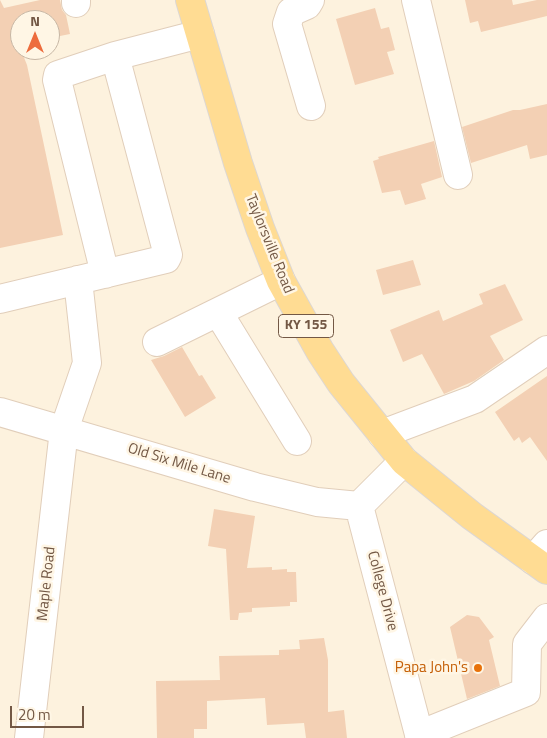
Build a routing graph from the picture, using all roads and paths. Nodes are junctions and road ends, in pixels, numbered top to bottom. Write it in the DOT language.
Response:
graph roads {
  1 [pos="190,0"];
  2 [pos="310,0"];
  3 [pos="416,0"];
  4 [pos="200,34"];
  5 [pos="115,56"];
  6 [pos="311,106"];
  7 [pos="458,175"];
  8 [pos="105,274"];
  9 [pos="78,280"];
  10 [pos="281,281"];
  11 [pos="0,299"];
  12 [pos="218,312"];
  13 [pos="157,342"];
  14 [pos="547,350"];
  15 [pos="0,412"];
  16 [pos="64,430"];
  17 [pos="382,434"];
  18 [pos="297,442"];
  19 [pos="404,461"];
  20 [pos="359,506"];
  21 [pos="542,558"];
  22 [pos="547,618"];
  23 [pos="420,737"];
  24 [pos="29,738"];
  1 -- 4 [label="main road, Taylorsville Road / KY 155"];
  2 -- 6 [label="street"];
  3 -- 7 [label="street"];
  4 -- 5 [label="street"];
  4 -- 10 [label="main road, Taylorsville Road / KY 155"];
  5 -- 8 [label="street"];
  5 -- 8 [label="street"];
  8 -- 9 [label="street"];
  9 -- 11 [label="street"];
  9 -- 16 [label="street, Maple Road"];
  10 -- 12 [label="street"];
  10 -- 17 [label="main road, Taylorsville Road / KY 155"];
  12 -- 13 [label="street"];
  12 -- 18 [label="street"];
  14 -- 17 [label="street"];
  15 -- 16 [label="street, Old Six Mile Lane"];
  16 -- 20 [label="street, Old Six Mile Lane"];
  16 -- 24 [label="street, Maple Road"];
  17 -- 19 [label="main road, Taylorsville Road / KY 155"];
  19 -- 20 [label="street"];
  19 -- 21 [label="main road, Taylorsville Road / KY 155"];
  20 -- 23 [label="street, College Drive"];
  22 -- 23 [label="street"];
}
